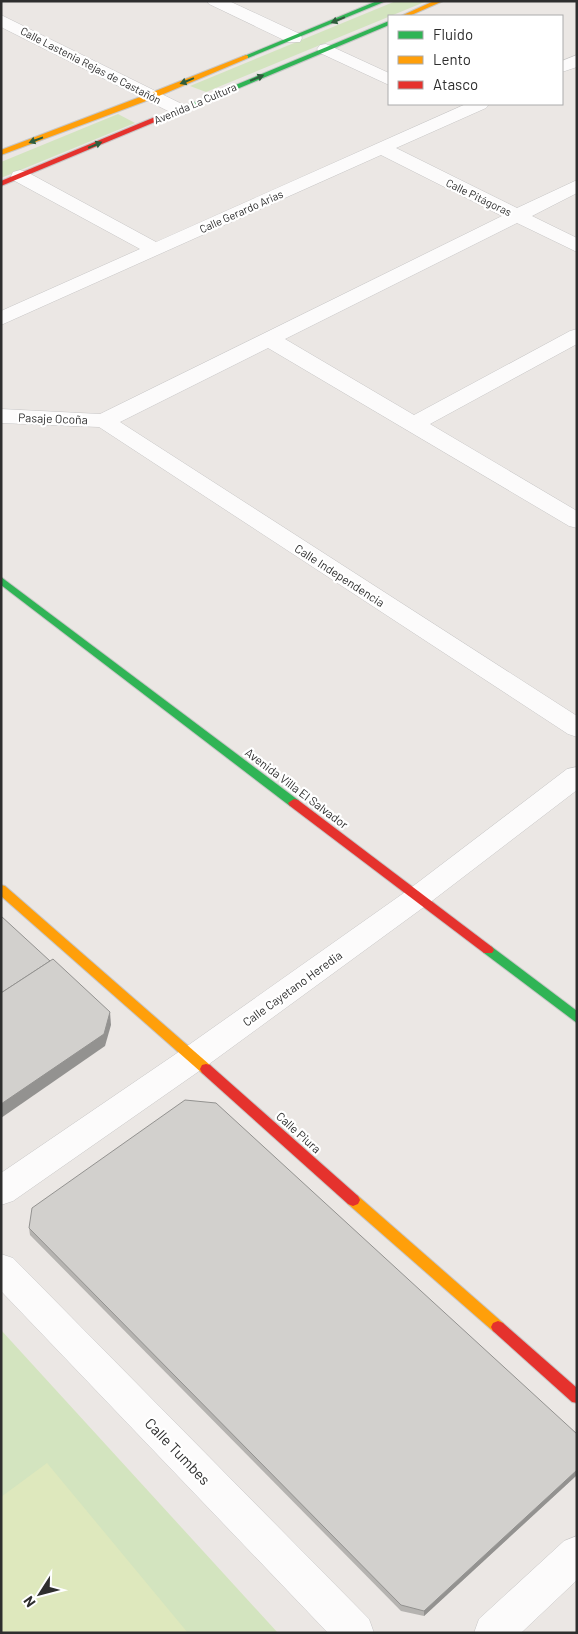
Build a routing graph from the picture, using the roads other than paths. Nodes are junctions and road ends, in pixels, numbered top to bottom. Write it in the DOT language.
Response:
graph roads {
  1 [pos="215,1"];
  2 [pos="383,1"];
  3 [pos="440,1"];
  4 [pos="406,15"];
  5 [pos="1,20"];
  6 [pos="388,22"];
  7 [pos="294,38"];
  8 [pos="326,49"];
  9 [pos="577,60"];
  10 [pos="563,67"];
  11 [pos="388,80"];
  12 [pos="151,96"];
  13 [pos="441,105"];
  14 [pos="478,105"];
  15 [pos="180,110"];
  16 [pos="459,113"];
  17 [pos="381,148"];
  18 [pos="1,153"];
  19 [pos="20,176"];
  20 [pos="1,184"];
  21 [pos="577,186"];
  22 [pos="517,216"];
  23 [pos="577,246"];
  24 [pos="156,250"];
  25 [pos="1,319"];
  26 [pos="577,335"];
  27 [pos="269,339"];
  28 [pos="1,416"];
  29 [pos="104,421"];
  30 [pos="414,424"];
  31 [pos="574,516"];
  32 [pos="1,580"];
  33 [pos="577,728"];
  34 [pos="577,776"];
  35 [pos="1,889"];
  36 [pos="418,897"];
  37 [pos="577,1018"];
  38 [pos="194,1058"];
  39 [pos="1,1191"];
  40 [pos="1,1268"];
  41 [pos="577,1397"];
  42 [pos="577,1554"];
  43 [pos="355,1633"];
  44 [pos="494,1633"];
  1 -- 7 [label="street"];
  2 -- 7 [label="main road, Avenida La Cultura, one-way"];
  3 -- 4 [label="main road"];
  5 -- 12 [label="street, Calle Lastenia Rejas de Castañón"];
  6 -- 8 [label="main road, Avenida La Cultura"];
  7 -- 12 [label="main road, Avenida La Cultura, one-way"];
  8 -- 11 [label="street"];
  15 -- 8 [label="main road, Avenida La Cultura, one-way"];
  9 -- 10 [label="street"];
  12 -- 15 [label="street, Calle Lastenia Rejas de Castañón"];
  12 -- 18 [label="main road, Avenida La Cultura, one-way"];
  13 -- 16 [label="street"];
  14 -- 16 [label="street, Calle Gerardo Arias"];
  19 -- 15 [label="main road, Avenida La Cultura, one-way"];
  16 -- 17 [label="street, Calle Gerardo Arias"];
  17 -- 22 [label="street, Calle Pitágoras"];
  17 -- 24 [label="street, Calle Gerardo Arias"];
  19 -- 20 [label="main road, Avenida La Cultura"];
  19 -- 24 [label="street"];
  21 -- 22 [label="street"];
  22 -- 23 [label="street, Calle Pitágoras"];
  22 -- 27 [label="street"];
  24 -- 25 [label="street, Calle Gerardo Arias"];
  26 -- 30 [label="street"];
  27 -- 29 [label="street"];
  27 -- 30 [label="street"];
  28 -- 29 [label="street, Pasaje Ocoña"];
  29 -- 33 [label="street, Calle Independencia"];
  30 -- 31 [label="street"];
  32 -- 36 [label="main road, Avenida Villa El Salvador"];
  34 -- 36 [label="street, Calle Cayetano Heredia"];
  35 -- 38 [label="main road, Calle Piura"];
  36 -- 37 [label="main road, Avenida Villa El Salvador"];
  36 -- 38 [label="street, Calle Cayetano Heredia"];
  38 -- 39 [label="street, Calle Cayetano Heredia"];
  38 -- 41 [label="main road, Calle Piura"];
  40 -- 43 [label="street, Calle Tumbes"];
  42 -- 44 [label="street"];
}
